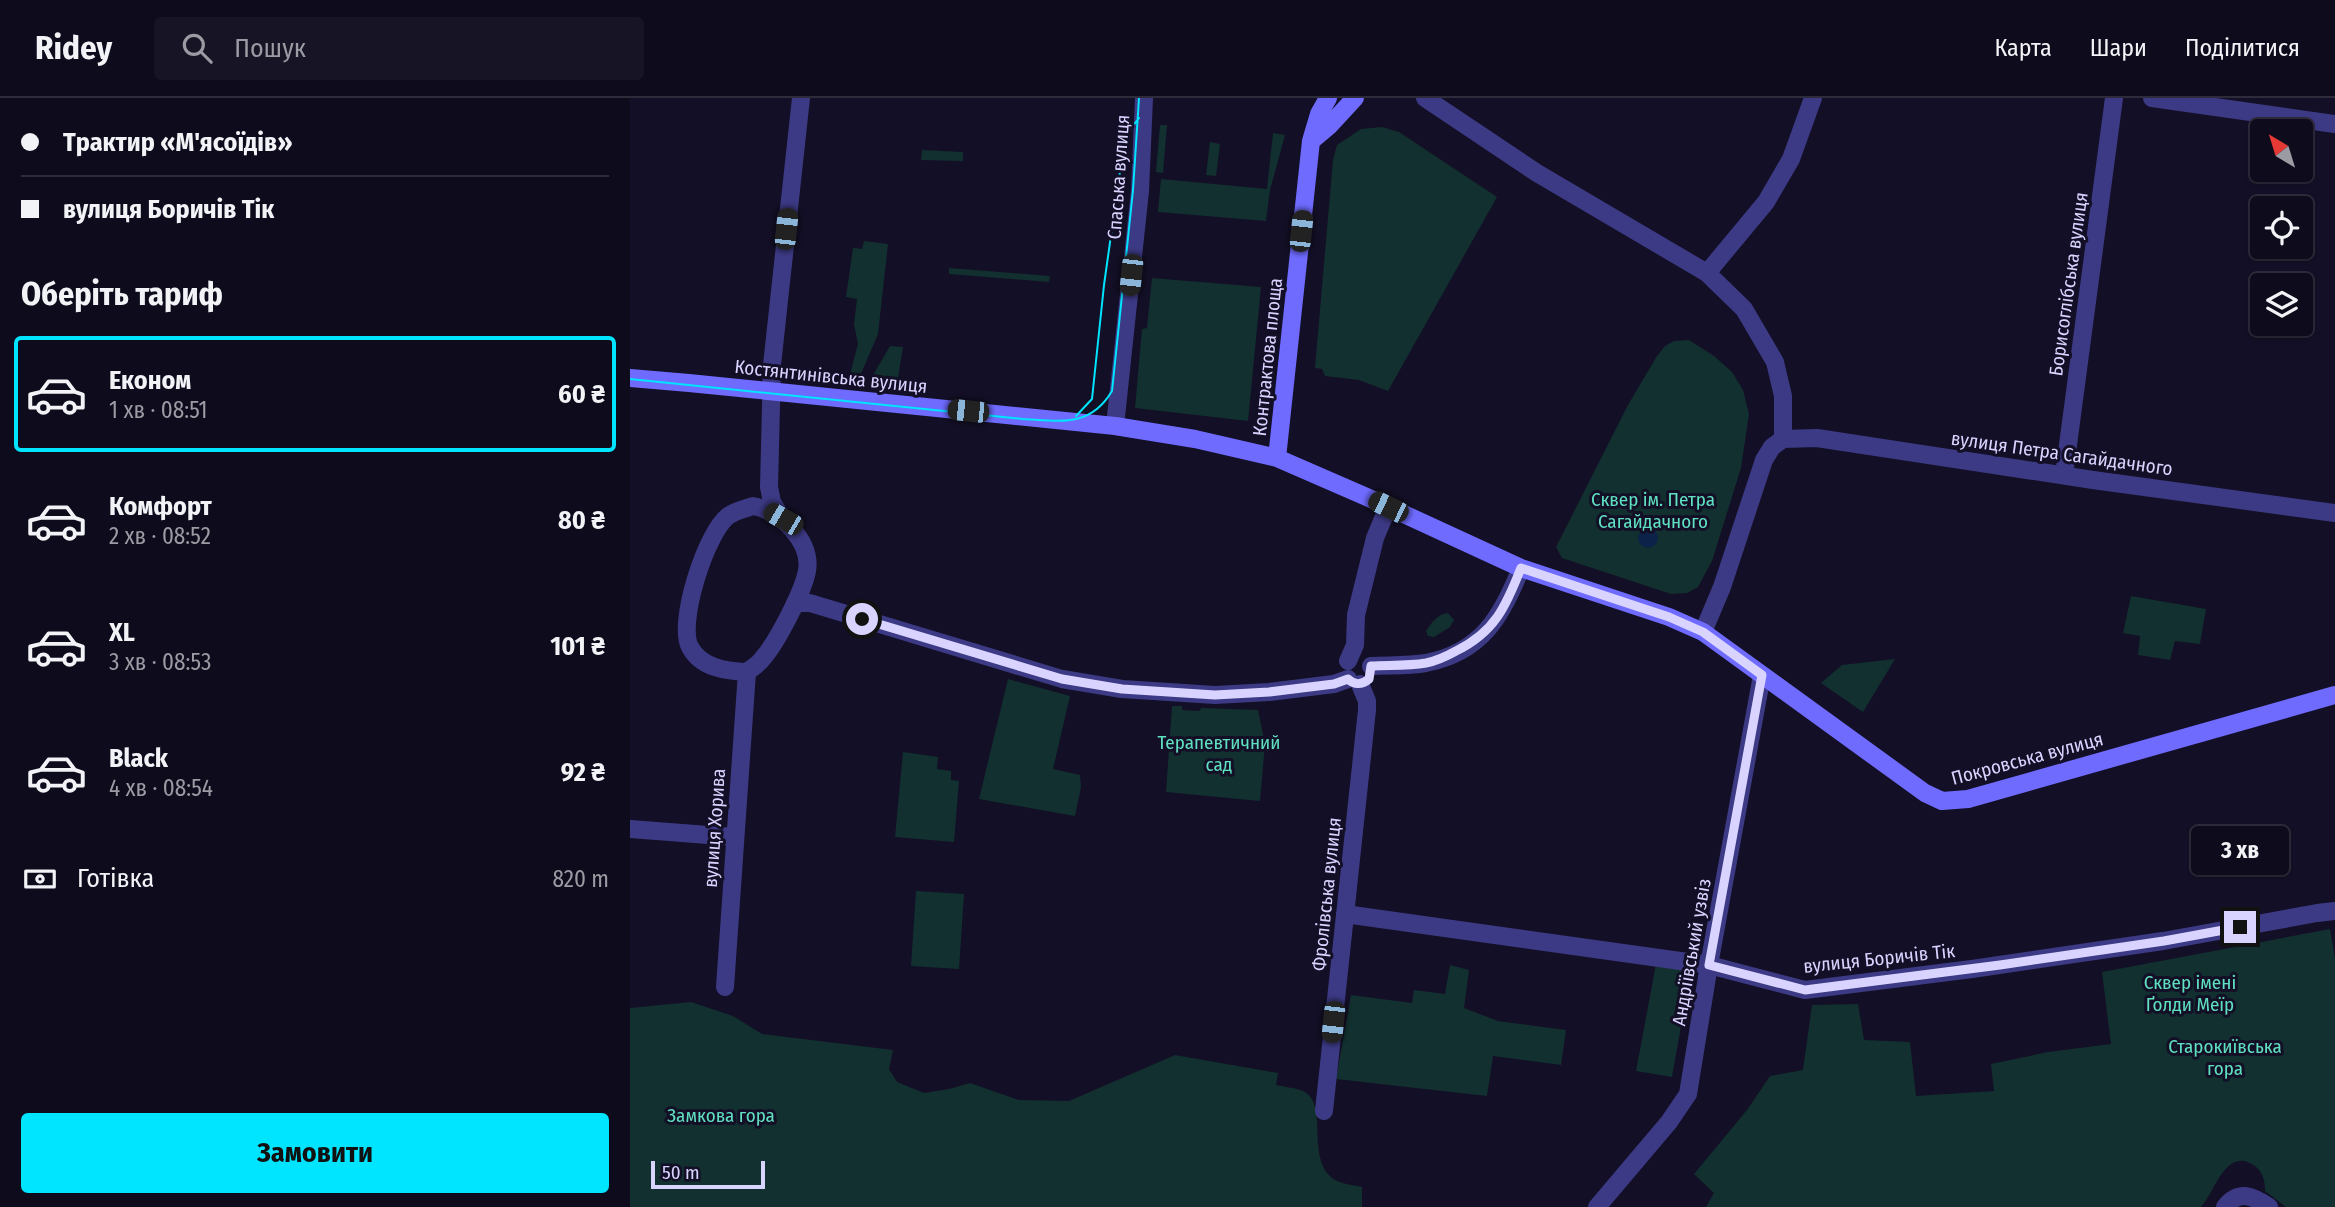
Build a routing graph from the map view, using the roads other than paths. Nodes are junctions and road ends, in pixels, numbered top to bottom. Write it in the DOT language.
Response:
graph roads {
  1 [pos="801,98"];
  2 [pos="1144,98"];
  3 [pos="1328,98"];
  4 [pos="1354,98"];
  5 [pos="1425,98"];
  6 [pos="1813,98"];
  7 [pos="2115,98"];
  8 [pos="2152,98"];
  9 [pos="2335,124"];
  10 [pos="1311,141"];
  11 [pos="1707,272"];
  12 [pos="630,378"];
  13 [pos="773,391"];
  14 [pos="1115,426"];
  15 [pos="1783,439"];
  16 [pos="769,458"];
  17 [pos="1277,458"];
  18 [pos="2064,475"];
  19 [pos="1388,507"];
  20 [pos="738,511"];
  21 [pos="2335,513"];
  22 [pos="783,519"];
  23 [pos="1521,568"];
  24 [pos="795,603"];
  25 [pos="1703,632"];
  26 [pos="1357,665"];
  27 [pos="747,672"];
  28 [pos="1762,675"];
  29 [pos="2335,695"];
  30 [pos="630,829"];
  31 [pos="734,837"];
  32 [pos="2335,911"];
  33 [pos="1345,914"];
  34 [pos="1709,965"];
  35 [pos="724,987"];
  36 [pos="1324,1111"];
  37 [pos="1597,1207"];
  38 [pos="2225,1207"];
  39 [pos="2269,1207"];
  1 -- 13 [label="street"];
  2 -- 14 [label="street, Спаська вулиця"];
  3 -- 10 [label="street, Контрактова площа"];
  4 -- 10 [label="street"];
  5 -- 11 [label="street"];
  6 -- 11 [label="street"];
  7 -- 18 [label="street, Борисоглібська вулиця"];
  8 -- 9 [label="street"];
  10 -- 17 [label="street, Контрактова площа"];
  11 -- 15 [label="street"];
  12 -- 13 [label="street, Костянтинівська вулиця"];
  13 -- 14 [label="street, Костянтинівська вулиця"];
  13 -- 16 [label="street"];
  14 -- 17 [label="street, Костянтинівська вулиця"];
  15 -- 18 [label="street, вулиця Петра Сагайдачного"];
  15 -- 25 [label="street"];
  16 -- 20 [label="street"];
  16 -- 22 [label="street"];
  17 -- 19 [label="street, Контрактова площа"];
  18 -- 21 [label="street, вулиця Петра Сагайдачного"];
  19 -- 23 [label="street, Контрактова площа"];
  19 -- 26 [label="street"];
  20 -- 22 [label="street"];
  20 -- 27 [label="street"];
  22 -- 24 [label="street"];
  23 -- 25 [label="street, Контрактова площа"];
  23 -- 26 [label="street"];
  24 -- 26 [label="street"];
  24 -- 27 [label="street"];
  25 -- 28 [label="street, Контрактова площа"];
  26 -- 33 [label="street, Фролівська вулиця"];
  27 -- 31 [label="street, вулиця Хорива"];
  28 -- 29 [label="street, Покровська вулиця"];
  28 -- 34 [label="street, Андріївський узвіз"];
  30 -- 31 [label="street"];
  31 -- 35 [label="street, вулиця Хорива"];
  32 -- 34 [label="street, вулиця Боричів Тік"];
  33 -- 34 [label="street, вулиця Боричів Тік"];
  33 -- 36 [label="street, Фролівська вулиця"];
  34 -- 37 [label="street, Андріївський узвіз"];
  38 -- 39 [label="street"];
}
